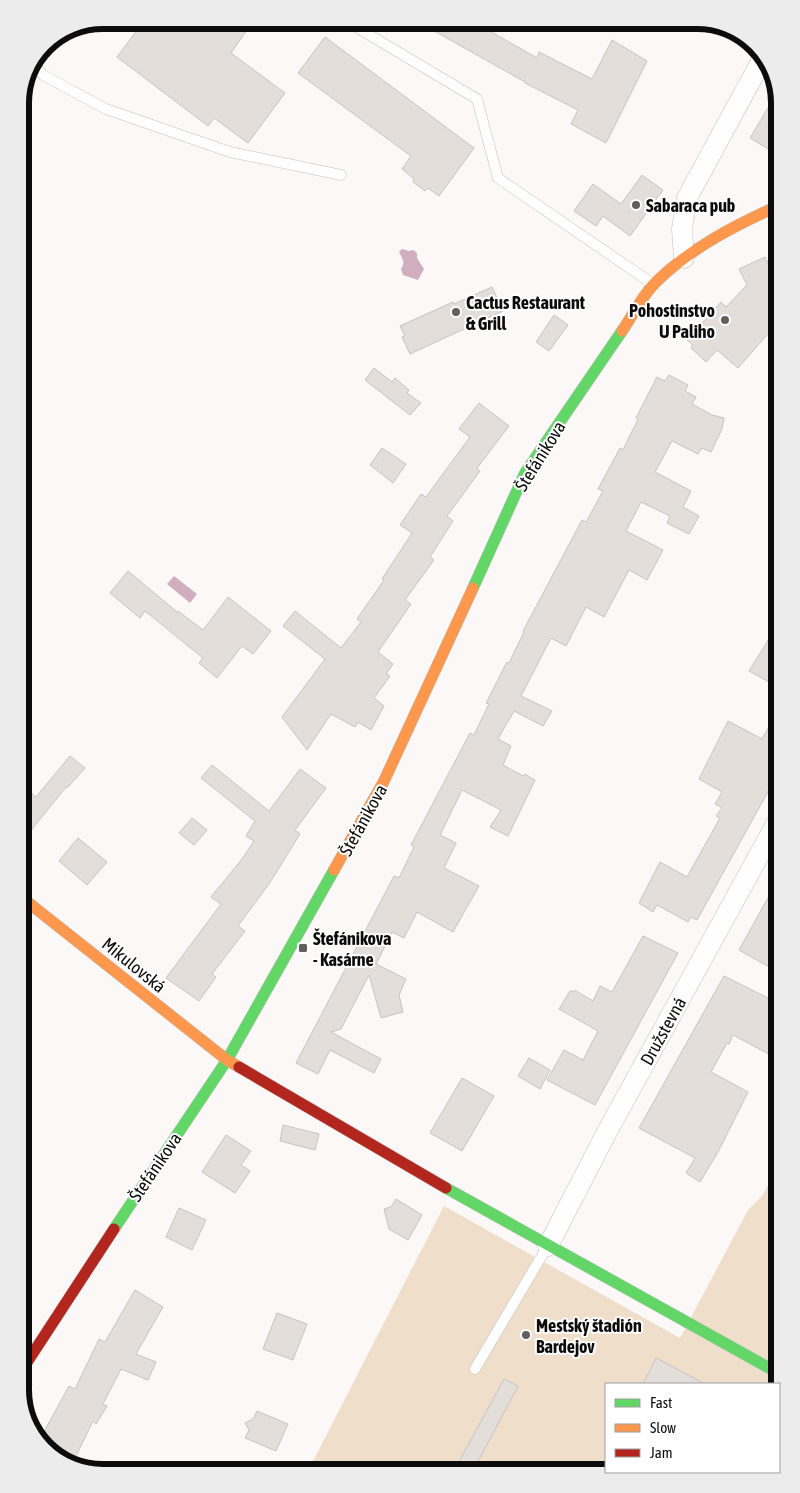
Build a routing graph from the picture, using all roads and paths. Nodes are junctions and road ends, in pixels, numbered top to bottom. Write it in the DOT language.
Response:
graph roads {
  1 [pos="360,29"];
  2 [pos="760,64"];
  3 [pos="37,68"];
  4 [pos="341,175"];
  5 [pos="771,210"];
  6 [pos="684,258"];
  7 [pos="654,284"];
  8 [pos="771,833"];
  9 [pos="29,903"];
  10 [pos="227,1060"];
  11 [pos="548,1246"];
  12 [pos="29,1359"];
  13 [pos="474,1369"];
  14 [pos="771,1369"];
  1 -- 7 [label="lane"];
  2 -- 6 [label="street"];
  3 -- 4 [label="lane"];
  5 -- 6 [label="street, Štefánikova"];
  6 -- 7 [label="street, Štefánikova"];
  7 -- 10 [label="street, Štefánikova"];
  8 -- 11 [label="street, Družstevná"];
  9 -- 10 [label="street, Mikulovská"];
  10 -- 11 [label="street"];
  10 -- 12 [label="street, Štefánikova"];
  11 -- 13 [label="lane"];
  11 -- 14 [label="street"];
}
